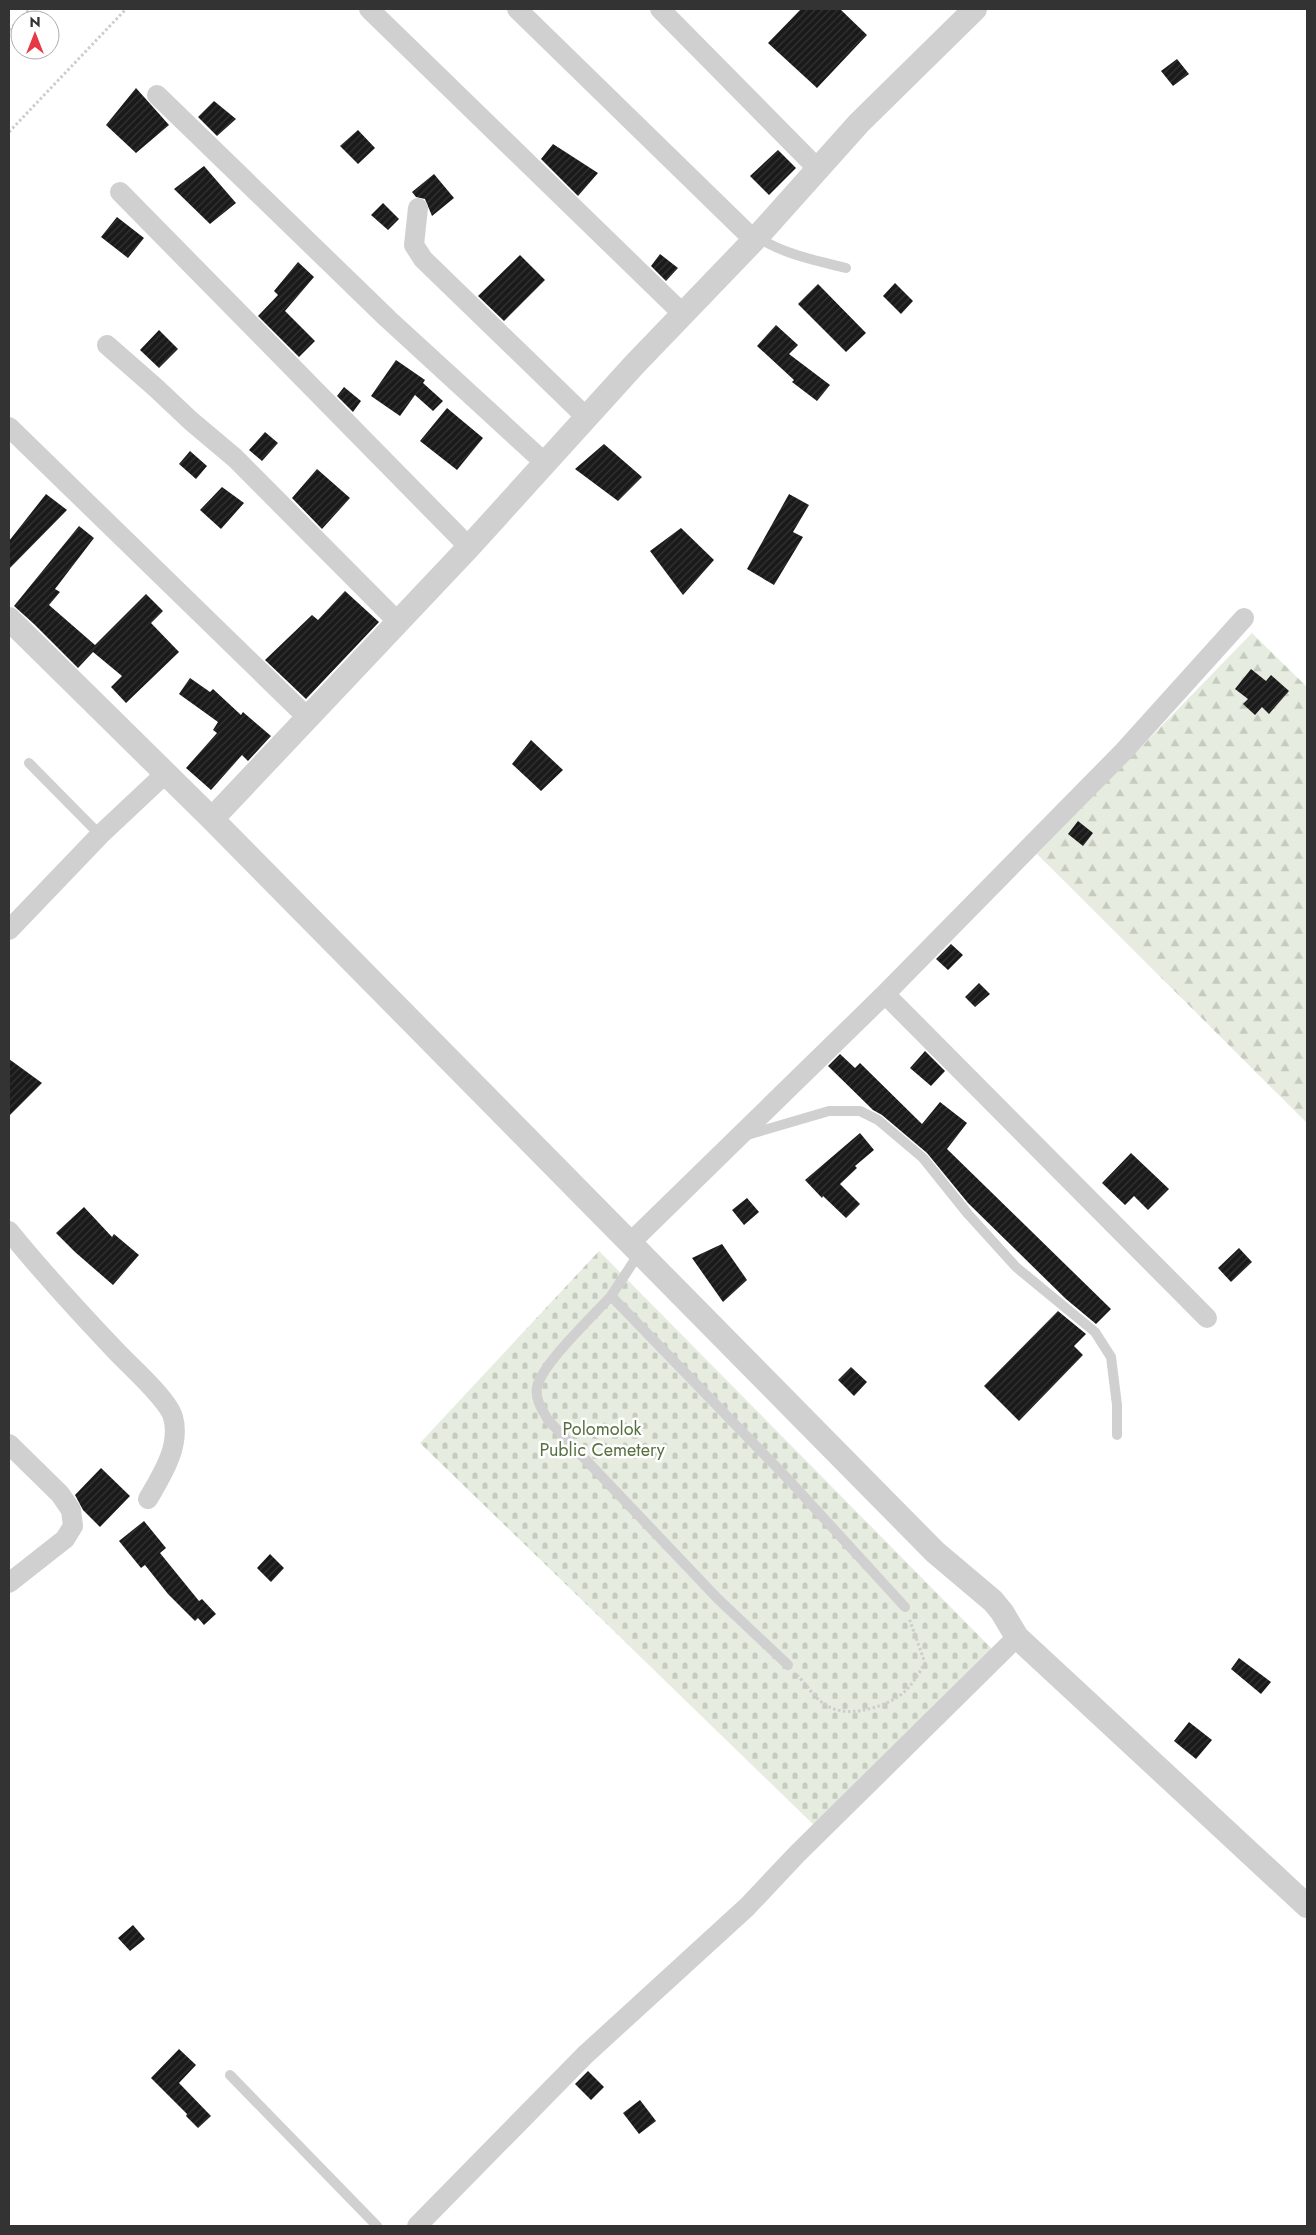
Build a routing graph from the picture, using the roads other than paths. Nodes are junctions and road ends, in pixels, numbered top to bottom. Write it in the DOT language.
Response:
graph roads {
  1 [pos="369,9"];
  2 [pos="517,9"];
  3 [pos="660,9"];
  4 [pos="975,9"];
  5 [pos="157,95"];
  6 [pos="818,169"];
  7 [pos="120,192"];
  8 [pos="418,208"];
  9 [pos="755,239"];
  10 [pos="846,268"];
  11 [pos="683,314"];
  12 [pos="107,345"];
  13 [pos="586,417"];
  14 [pos="9,427"];
  15 [pos="545,463"];
  16 [pos="469,547"];
  17 [pos="1244,618"];
  18 [pos="9,619"];
  19 [pos="398,622"];
  20 [pos="307,717"];
  21 [pos="29,763"];
  22 [pos="166,773"];
  23 [pos="212,819"];
  24 [pos="100,835"];
  25 [pos="9,930"];
  26 [pos="885,994"];
  27 [pos="734,1140"];
  28 [pos="9,1231"];
  29 [pos="636,1247"];
  30 [pos="611,1296"];
  31 [pos="1207,1318"];
  32 [pos="1117,1435"];
  33 [pos="9,1444"];
  34 [pos="148,1499"];
  35 [pos="9,1583"];
  36 [pos="905,1607"];
  37 [pos="1017,1636"];
  38 [pos="788,1665"];
  39 [pos="1307,1906"];
  40 [pos="230,2075"];
  41 [pos="377,2226"];
  42 [pos="417,2226"];
  1 -- 11 [label="street"];
  2 -- 9 [label="street"];
  3 -- 6 [label="street"];
  4 -- 6 [label="street"];
  5 -- 15 [label="street"];
  6 -- 9 [label="street"];
  7 -- 16 [label="street"];
  8 -- 13 [label="street"];
  9 -- 10 [label="lane"];
  9 -- 11 [label="street"];
  11 -- 13 [label="street"];
  12 -- 19 [label="street"];
  13 -- 15 [label="street"];
  14 -- 20 [label="street"];
  15 -- 16 [label="street"];
  16 -- 19 [label="street"];
  17 -- 26 [label="street"];
  18 -- 22 [label="street"];
  19 -- 20 [label="street"];
  20 -- 23 [label="street"];
  21 -- 24 [label="lane"];
  22 -- 23 [label="street"];
  22 -- 24 [label="street"];
  23 -- 29 [label="street"];
  24 -- 25 [label="street"];
  26 -- 27 [label="street"];
  26 -- 31 [label="street"];
  27 -- 29 [label="street"];
  27 -- 32 [label="lane"];
  28 -- 34 [label="street"];
  29 -- 30 [label="lane"];
  29 -- 37 [label="street"];
  30 -- 36 [label="lane"];
  30 -- 38 [label="lane"];
  33 -- 35 [label="street"];
  37 -- 39 [label="street"];
  37 -- 42 [label="street"];
  40 -- 41 [label="lane"];
}
